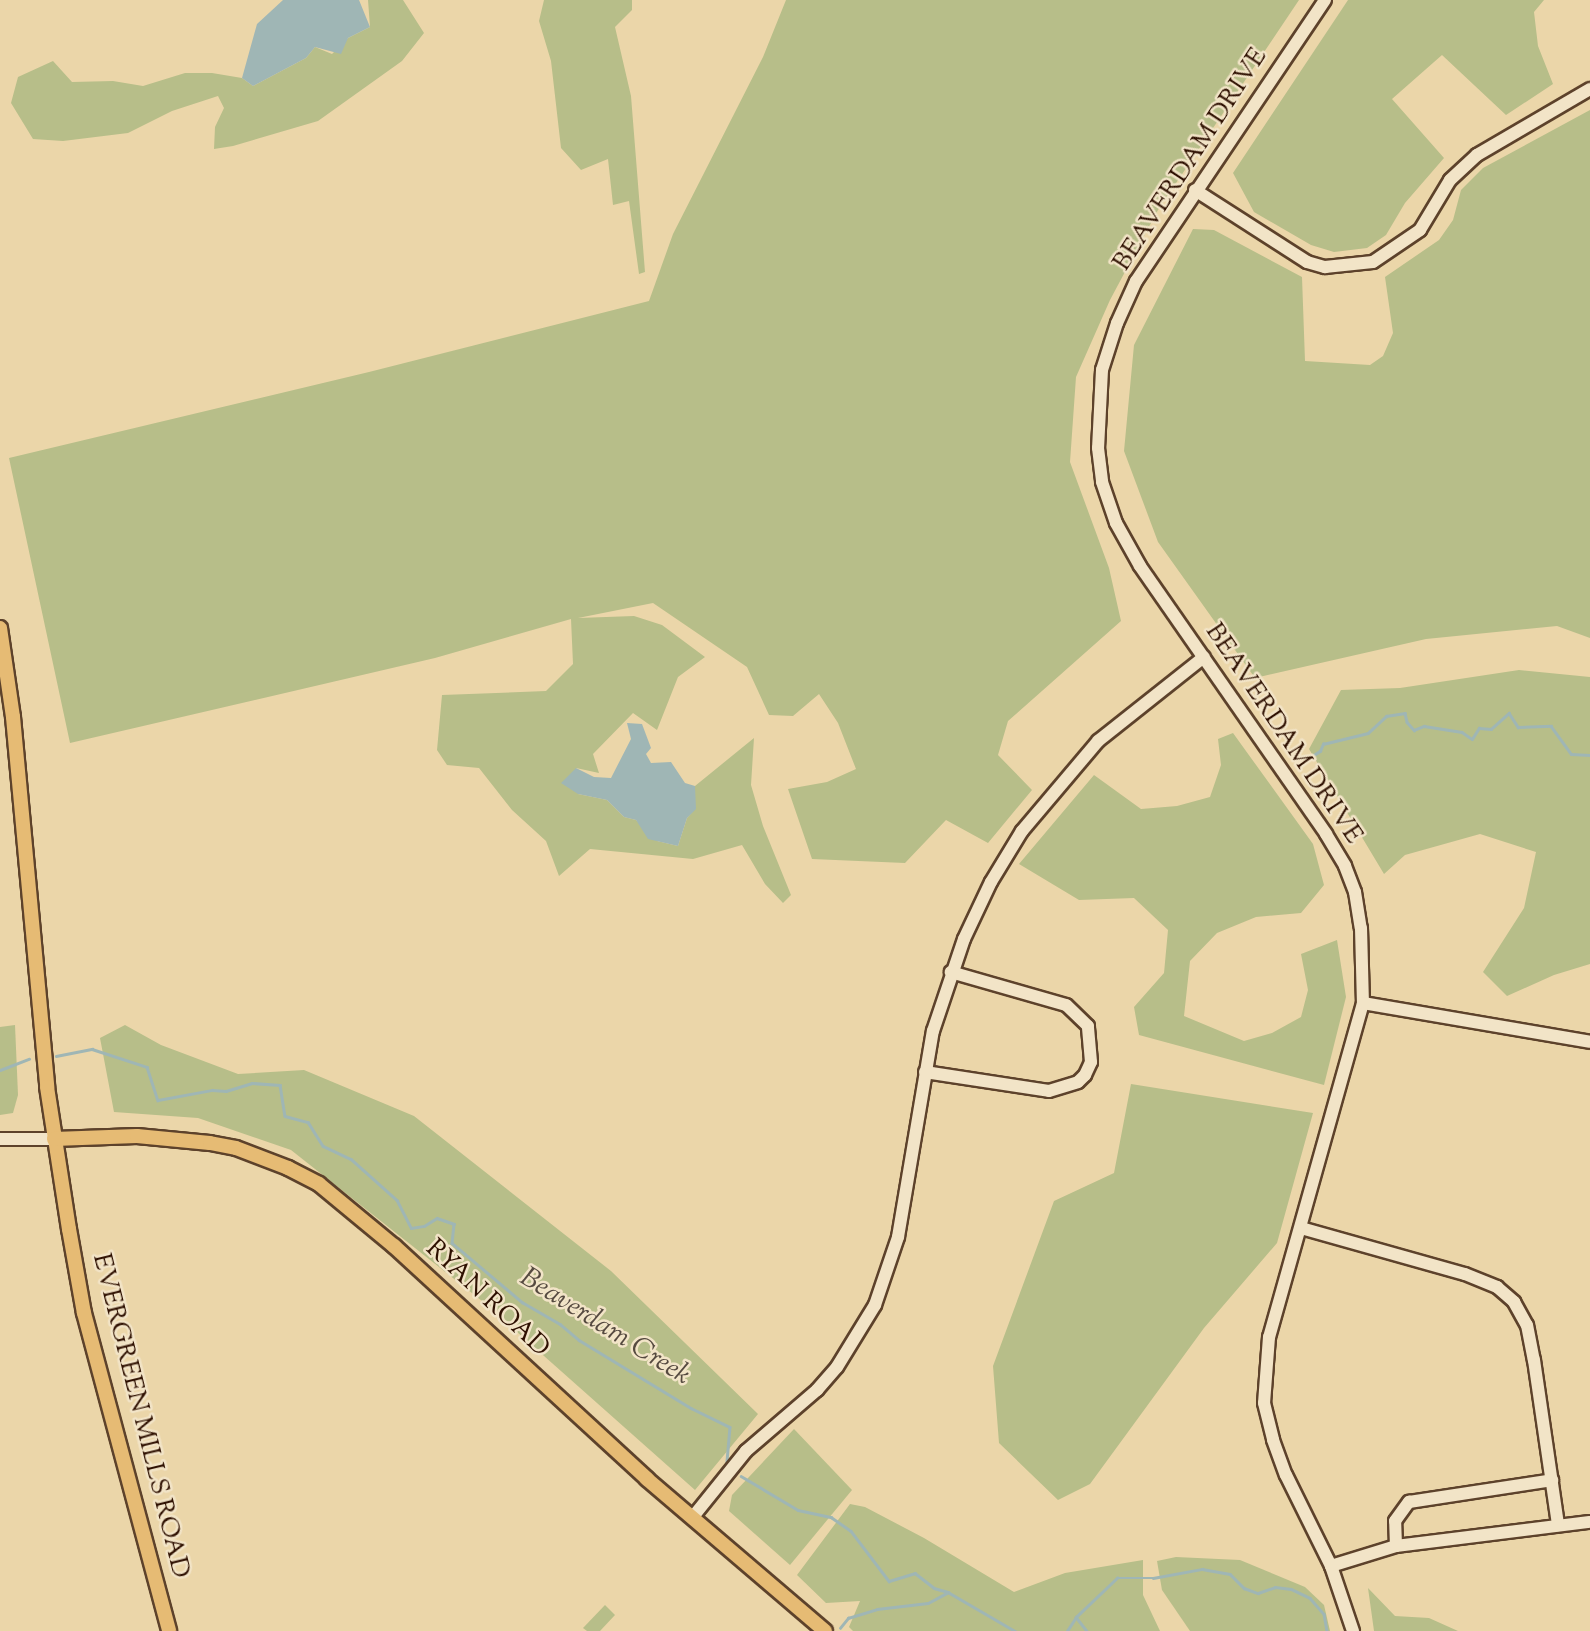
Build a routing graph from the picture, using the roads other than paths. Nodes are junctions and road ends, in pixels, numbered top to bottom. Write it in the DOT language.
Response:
graph roads {
  1 [pos="1325,0"];
  2 [pos="1590,89"];
  3 [pos="1195,190"];
  4 [pos="0,628"];
  5 [pos="1204,657"];
  6 [pos="951,972"];
  7 [pos="1363,1003"];
  8 [pos="1590,1042"];
  9 [pos="925,1072"];
  10 [pos="0,1139"];
  11 [pos="54,1139"];
  12 [pos="1301,1228"];
  13 [pos="1552,1480"];
  14 [pos="692,1518"];
  15 [pos="1590,1522"];
  16 [pos="1558,1525"];
  17 [pos="1396,1546"];
  18 [pos="1331,1566"];
  19 [pos="169,1631"];
  20 [pos="825,1631"];
  21 [pos="1353,1631"];
  1 -- 3 [label="street, BEAVERDAM DRIVE"];
  2 -- 3 [label="street"];
  3 -- 5 [label="street, BEAVERDAM DRIVE"];
  4 -- 11 [label="main road, EVERGREEN MILLS ROAD"];
  5 -- 6 [label="street"];
  5 -- 7 [label="street, BEAVERDAM DRIVE"];
  6 -- 9 [label="street"];
  6 -- 9 [label="street"];
  7 -- 8 [label="street"];
  7 -- 12 [label="street, BEAVERDAM DRIVE"];
  9 -- 14 [label="street"];
  10 -- 11 [label="street"];
  11 -- 14 [label="main road, RYAN ROAD"];
  11 -- 19 [label="main road, EVERGREEN MILLS ROAD"];
  12 -- 13 [label="street"];
  12 -- 18 [label="street, BEAVERDAM DRIVE"];
  13 -- 16 [label="street"];
  13 -- 17 [label="street"];
  14 -- 20 [label="main road, RYAN ROAD"];
  15 -- 16 [label="street"];
  16 -- 17 [label="street"];
  17 -- 18 [label="street"];
  18 -- 21 [label="street, BEAVERDAM DRIVE"];
}
